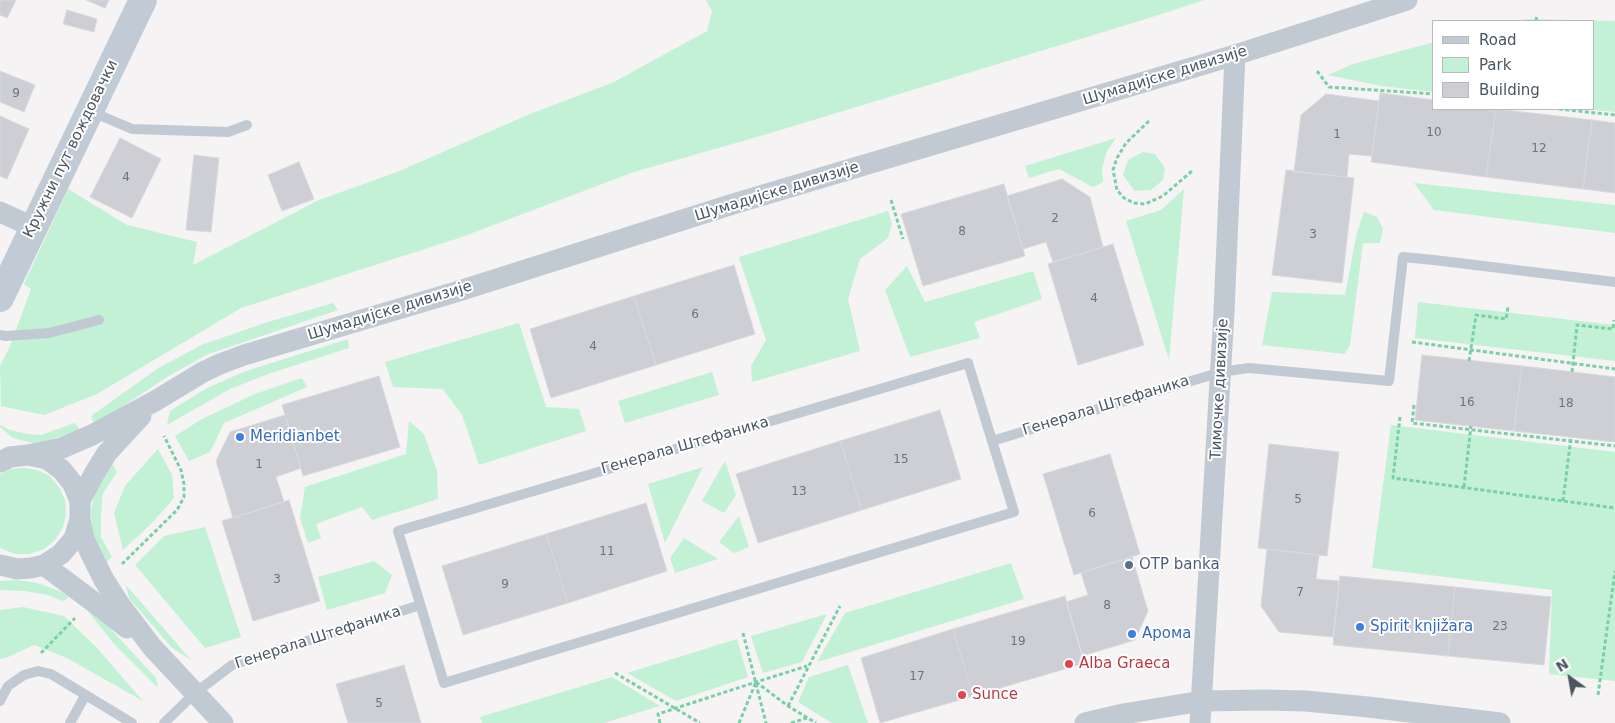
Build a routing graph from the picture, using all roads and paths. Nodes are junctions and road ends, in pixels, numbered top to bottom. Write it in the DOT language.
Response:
graph roads {
  1 [pos="143,0"];
  2 [pos="1407,0"];
  3 [pos="1537,15"];
  4 [pos="1536,20"];
  5 [pos="1235,55"];
  6 [pos="1317,71"];
  7 [pos="1432,94"];
  8 [pos="1568,110"];
  9 [pos="89,111"];
  10 [pos="1615,115"];
  11 [pos="1149,120"];
  12 [pos="247,125"];
  13 [pos="1192,171"];
  14 [pos="891,200"];
  15 [pos="0,212"];
  16 [pos="33,227"];
  17 [pos="903,240"];
  18 [pos="1615,282"];
  19 [pos="0,298"];
  20 [pos="1508,307"];
  21 [pos="99,320"];
  22 [pos="1614,320"];
  23 [pos="0,335"];
  24 [pos="1411,342"];
  25 [pos="1471,351"];
  26 [pos="1470,360"];
  27 [pos="1573,363"];
  28 [pos="1615,369"];
  29 [pos="1221,372"];
  30 [pos="1572,372"];
  31 [pos="155,401"];
  32 [pos="1414,404"];
  33 [pos="1400,417"];
  34 [pos="1471,428"];
  35 [pos="164,436"];
  36 [pos="1571,439"];
  37 [pos="992,441"];
  38 [pos="1615,446"];
  39 [pos="10,456"];
  40 [pos="1464,488"];
  41 [pos="1563,501"];
  42 [pos="1615,508"];
  43 [pos="80,510"];
  44 [pos="44,565"];
  45 [pos="122,565"];
  46 [pos="1,566"];
  47 [pos="1615,571"];
  48 [pos="1613,602"];
  49 [pos="420,606"];
  50 [pos="840,606"];
  51 [pos="79,614"];
  52 [pos="743,633"];
  53 [pos="152,647"];
  54 [pos="39,654"];
  55 [pos="807,666"];
  56 [pos="615,672"];
  57 [pos="756,682"];
  58 [pos="195,693"];
  59 [pos="1598,695"];
  60 [pos="86,696"];
  61 [pos="0,701"];
  62 [pos="1202,701"];
  63 [pos="788,706"];
  64 [pos="675,709"];
  65 [pos="808,718"];
  66 [pos="70,723"];
  67 [pos="132,723"];
  68 [pos="164,723"];
  69 [pos="223,723"];
  70 [pos="660,723"];
  71 [pos="700,723"];
  72 [pos="740,723"];
  73 [pos="766,723"];
  74 [pos="791,723"];
  75 [pos="816,723"];
  76 [pos="1085,723"];
  77 [pos="1200,723"];
  78 [pos="1500,723"];
  1 -- 9 [label="main road, Кружни пут вождовачки"];
  2 -- 5 [label="street, Шумадијске дивизије"];
  3 -- 4 [label="path"];
  5 -- 29 [label="street, Тимочке дивизије"];
  5 -- 31 [label="street, Шумадијске дивизије"];
  6 -- 7 [label="path"];
  8 -- 10 [label="path"];
  9 -- 12 [label="lane"];
  9 -- 16 [label="main road, Кружни пут вождовачки"];
  11 -- 13 [label="path"];
  14 -- 17 [label="path"];
  15 -- 16 [label="street"];
  16 -- 19 [label="main road, Кружни пут вождовачки"];
  18 -- 29 [label="lane"];
  20 -- 25 [label="path"];
  21 -- 23 [label="lane"];
  22 -- 27 [label="path"];
  24 -- 25 [label="path"];
  25 -- 26 [label="path"];
  25 -- 27 [label="path"];
  27 -- 28 [label="path"];
  27 -- 30 [label="path"];
  29 -- 37 [label="lane, Генерала Штефаника"];
  29 -- 62 [label="street, Тимочке дивизије"];
  31 -- 39 [label="street, Шумадијске дивизије"];
  31 -- 43 [label="street, Шумадијске дивизије"];
  32 -- 34 [label="path"];
  33 -- 40 [label="path"];
  34 -- 36 [label="path"];
  34 -- 40 [label="path"];
  35 -- 45 [label="path"];
  36 -- 38 [label="path"];
  36 -- 41 [label="path"];
  37 -- 49 [label="lane, Генерала Штефаника"];
  37 -- 49 [label="lane, Генерала Штефаника"];
  39 -- 43 [label="street"];
  40 -- 41 [label="path"];
  41 -- 42 [label="path"];
  43 -- 44 [label="street, Шумадијске дивизије"];
  43 -- 53 [label="street"];
  44 -- 46 [label="street"];
  44 -- 53 [label="street"];
  47 -- 48 [label="path"];
  48 -- 59 [label="path"];
  49 -- 58 [label="lane, Генерала Штефаника"];
  50 -- 55 [label="path"];
  51 -- 54 [label="path"];
  52 -- 57 [label="path"];
  53 -- 58 [label="street"];
  55 -- 57 [label="path"];
  55 -- 63 [label="path"];
  56 -- 64 [label="path"];
  57 -- 63 [label="path"];
  57 -- 64 [label="path"];
  57 -- 72 [label="path"];
  57 -- 73 [label="path"];
  58 -- 68 [label="lane, Генерала Штефаника"];
  58 -- 69 [label="street"];
  60 -- 61 [label="lane"];
  60 -- 66 [label="lane"];
  60 -- 67 [label="lane"];
  62 -- 76 [label="street"];
  62 -- 77 [label="street, Тимочке дивизије"];
  62 -- 78 [label="street"];
  63 -- 65 [label="path"];
  64 -- 70 [label="path"];
  64 -- 71 [label="path"];
  65 -- 74 [label="path"];
  65 -- 75 [label="path"];
}
